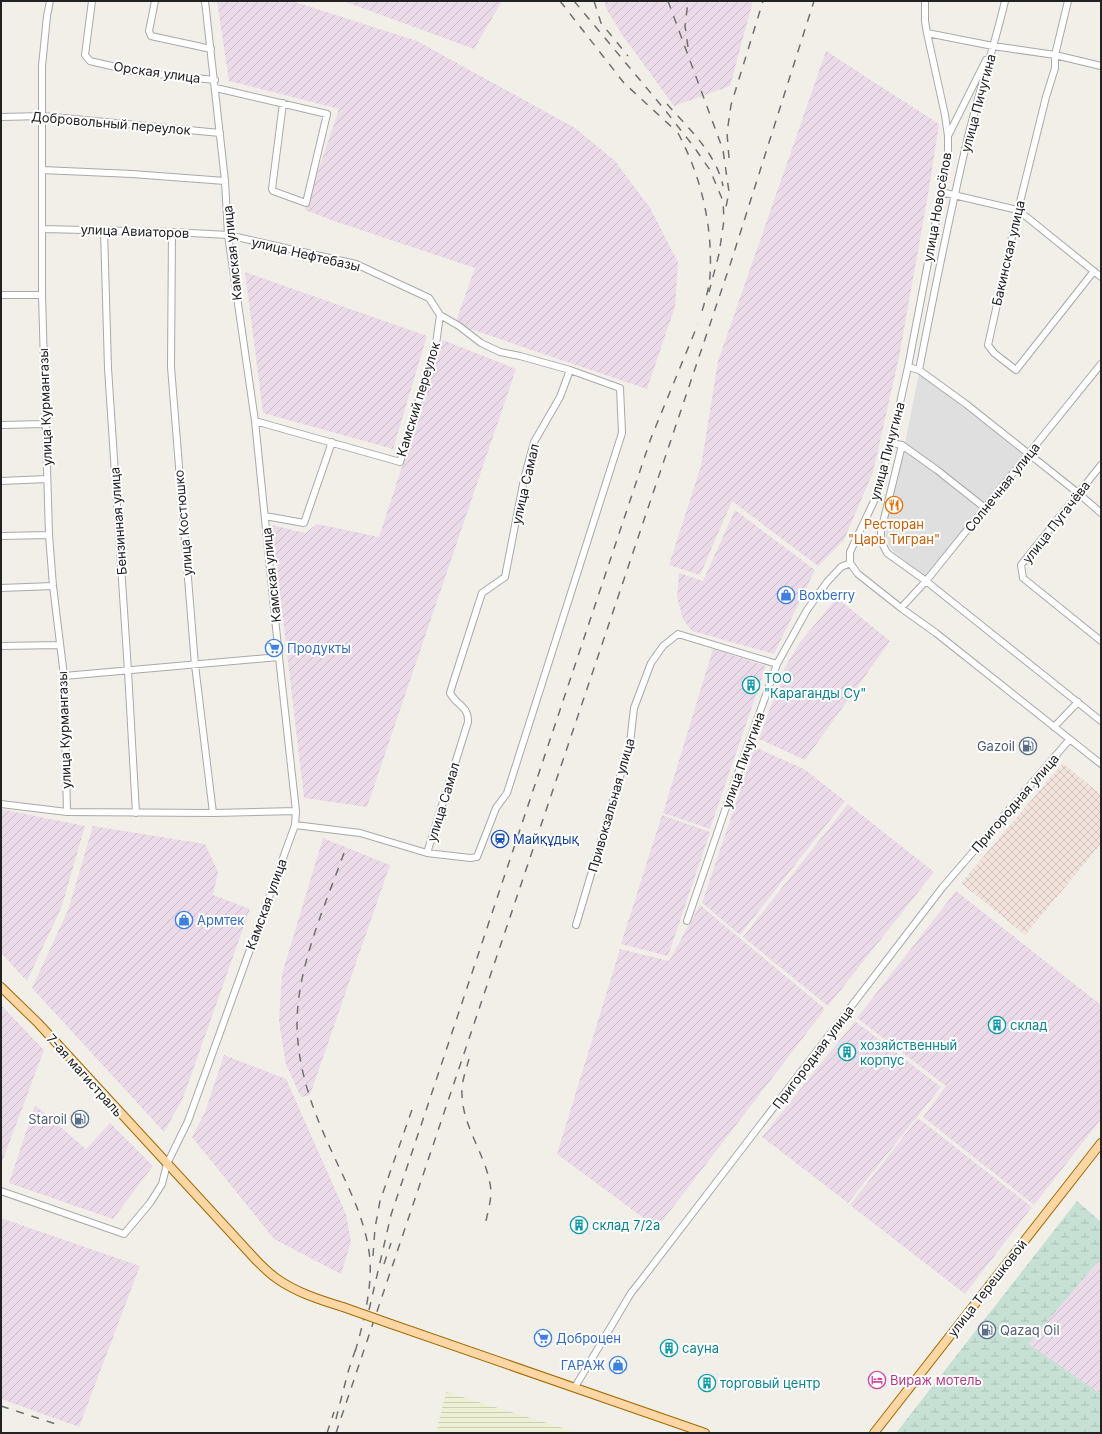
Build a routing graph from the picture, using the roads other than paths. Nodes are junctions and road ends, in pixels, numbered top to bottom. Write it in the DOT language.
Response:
graph roads {
  1 [pos="50,1"];
  2 [pos="92,1"];
  3 [pos="155,1"];
  4 [pos="205,1"];
  5 [pos="925,1"];
  6 [pos="1005,1"];
  7 [pos="1068,1"];
  8 [pos="927,34"];
  9 [pos="993,46"];
  10 [pos="211,49"];
  11 [pos="1055,55"];
  12 [pos="1101,66"];
  13 [pos="215,80"];
  14 [pos="216,88"];
  15 [pos="283,103"];
  16 [pos="43,116"];
  17 [pos="1,117"];
  18 [pos="220,133"];
  19 [pos="948,136"];
  20 [pos="42,170"];
  21 [pos="225,181"];
  22 [pos="941,192"];
  23 [pos="954,196"];
  24 [pos="1018,210"];
  25 [pos="42,229"];
  26 [pos="104,230"];
  27 [pos="172,232"];
  28 [pos="228,236"];
  29 [pos="1094,271"];
  30 [pos="1101,278"];
  31 [pos="1,295"];
  32 [pos="42,295"];
  33 [pos="440,315"];
  34 [pos="1101,364"];
  35 [pos="908,367"];
  36 [pos="570,370"];
  37 [pos="919,370"];
  38 [pos="255,422"];
  39 [pos="45,424"];
  40 [pos="1,425"];
  41 [pos="332,442"];
  42 [pos="892,443"];
  43 [pos="902,445"];
  44 [pos="1028,455"];
  45 [pos="1101,465"];
  46 [pos="47,479"];
  47 [pos="1,481"];
  48 [pos="877,493"];
  49 [pos="1078,493"];
  50 [pos="888,497"];
  51 [pos="985,508"];
  52 [pos="1101,513"];
  53 [pos="265,516"];
  54 [pos="49,535"];
  55 [pos="1,536"];
  56 [pos="850,563"];
  57 [pos="926,581"];
  58 [pos="53,586"];
  59 [pos="1,588"];
  60 [pos="901,608"];
  61 [pos="1101,641"];
  62 [pos="60,645"];
  63 [pos="1,646"];
  64 [pos="279,657"];
  65 [pos="777,664"];
  66 [pos="195,665"];
  67 [pos="128,671"];
  68 [pos="64,676"];
  69 [pos="1078,702"];
  70 [pos="1101,721"];
  71 [pos="1054,727"];
  72 [pos="1069,740"];
  73 [pos="1101,764"];
  74 [pos="1,804"];
  75 [pos="296,811"];
  76 [pos="67,812"];
  77 [pos="136,813"];
  78 [pos="213,813"];
  79 [pos="295,826"];
  80 [pos="427,853"];
  81 [pos="687,921"];
  82 [pos="576,925"];
  83 [pos="1,986"];
  84 [pos="1101,1143"];
  85 [pos="167,1164"];
  86 [pos="1,1191"];
  87 [pos="574,1387"];
  88 [pos="874,1432"];
  89 [pos="705,1433"];
  1 -- 16 [label="street, улица Курмангазы"];
  2 -- 13 [label="street, Орская улица"];
  3 -- 10 [label="street"];
  4 -- 10 [label="street, Камская улица"];
  5 -- 8 [label="street, улица Новосёлов"];
  6 -- 9 [label="street, улица Пичугина"];
  7 -- 11 [label="street, Бакинская улица"];
  8 -- 9 [label="street"];
  8 -- 19 [label="street, улица Новосёлов"];
  9 -- 11 [label="street"];
  9 -- 19 [label="street"];
  9 -- 23 [label="street, улица Пичугина"];
  10 -- 13 [label="street, Камская улица"];
  11 -- 12 [label="street"];
  11 -- 24 [label="street, Бакинская улица"];
  13 -- 14 [label="street, Камская улица"];
  14 -- 15 [label="street"];
  14 -- 18 [label="street, Камская улица"];
  15 -- 15 [label="street"];
  16 -- 17 [label="street, Добровольный переулок"];
  16 -- 18 [label="street, Добровольный переулок"];
  16 -- 20 [label="street, улица Курмангазы"];
  18 -- 21 [label="street, Камская улица"];
  19 -- 22 [label="street, улица Новосёлов"];
  20 -- 21 [label="street"];
  20 -- 25 [label="street, улица Курмангазы"];
  21 -- 28 [label="street, Камская улица"];
  22 -- 23 [label="street"];
  22 -- 35 [label="street, улица Новосёлов"];
  23 -- 24 [label="street"];
  23 -- 37 [label="street, улица Пичугина"];
  24 -- 29 [label="street"];
  24 -- 29 [label="street, Бакинская улица"];
  25 -- 26 [label="street, улица Авиаторов"];
  25 -- 32 [label="street, улица Курмангазы"];
  26 -- 27 [label="street, улица Авиаторов"];
  26 -- 67 [label="street, Бензинная улица"];
  27 -- 28 [label="street, улица Авиаторов"];
  27 -- 66 [label="street, улица Костюшко"];
  28 -- 33 [label="street, улица Нефтебазы"];
  28 -- 38 [label="street, Камская улица"];
  29 -- 30 [label="street"];
  31 -- 32 [label="street"];
  32 -- 39 [label="street, улица Курмангазы"];
  33 -- 36 [label="street, улица Нефтебазы"];
  33 -- 41 [label="street, Камский переулок"];
  34 -- 44 [label="street, Солнечная улица"];
  35 -- 37 [label="street"];
  35 -- 42 [label="street, улица Пичугина"];
  36 -- 80 [label="street, улица Самал"];
  36 -- 80 [label="street"];
  37 -- 44 [label="street"];
  38 -- 41 [label="street, Камский переулок"];
  38 -- 53 [label="street, Камская улица"];
  39 -- 40 [label="street"];
  39 -- 46 [label="street, улица Курмангазы"];
  41 -- 53 [label="street"];
  42 -- 43 [label="street"];
  42 -- 48 [label="street, улица Пичугина"];
  43 -- 50 [label="street"];
  43 -- 51 [label="street"];
  44 -- 49 [label="street"];
  44 -- 51 [label="street, Солнечная улица"];
  45 -- 49 [label="street, улица Пугачёва"];
  46 -- 47 [label="street"];
  46 -- 54 [label="street, улица Курмангазы"];
  48 -- 50 [label="street"];
  48 -- 56 [label="street, улица Пичугина"];
  49 -- 52 [label="street"];
  49 -- 61 [label="street, улица Пугачёва"];
  50 -- 57 [label="street"];
  51 -- 57 [label="street, Солнечная улица"];
  53 -- 64 [label="street, Камская улица"];
  54 -- 55 [label="street"];
  54 -- 58 [label="street, улица Курмангазы"];
  56 -- 60 [label="street"];
  56 -- 65 [label="street, улица Пичугина"];
  57 -- 60 [label="street, Солнечная улица"];
  57 -- 69 [label="street"];
  58 -- 59 [label="street"];
  58 -- 62 [label="street, улица Курмангазы"];
  60 -- 71 [label="street"];
  62 -- 63 [label="street"];
  62 -- 68 [label="street, улица Курмангазы"];
  64 -- 66 [label="street"];
  64 -- 75 [label="street, Камская улица"];
  65 -- 81 [label="street, улица Пичугина"];
  65 -- 82 [label="street, Привокзальная улица"];
  66 -- 67 [label="street"];
  66 -- 78 [label="street, улица Костюшко"];
  67 -- 68 [label="street"];
  67 -- 77 [label="street, Бензинная улица"];
  68 -- 76 [label="street, улица Курмангазы"];
  69 -- 70 [label="street"];
  69 -- 71 [label="street"];
  71 -- 72 [label="street"];
  72 -- 73 [label="street"];
  72 -- 87 [label="street, Пригородная улица"];
  74 -- 76 [label="street"];
  75 -- 78 [label="street"];
  75 -- 79 [label="street, Камская улица"];
  76 -- 77 [label="street"];
  77 -- 78 [label="street"];
  79 -- 80 [label="street, улица Самал"];
  79 -- 85 [label="street, Камская улица"];
  83 -- 85 [label="main road, 7-ая магистраль"];
  84 -- 88 [label="main road, улица Терешковой"];
  85 -- 86 [label="street, Камская улица"];
  85 -- 87 [label="main road, 7-ая магистраль, bridge"];
  87 -- 89 [label="main road, 7-ая магистраль"];
}
